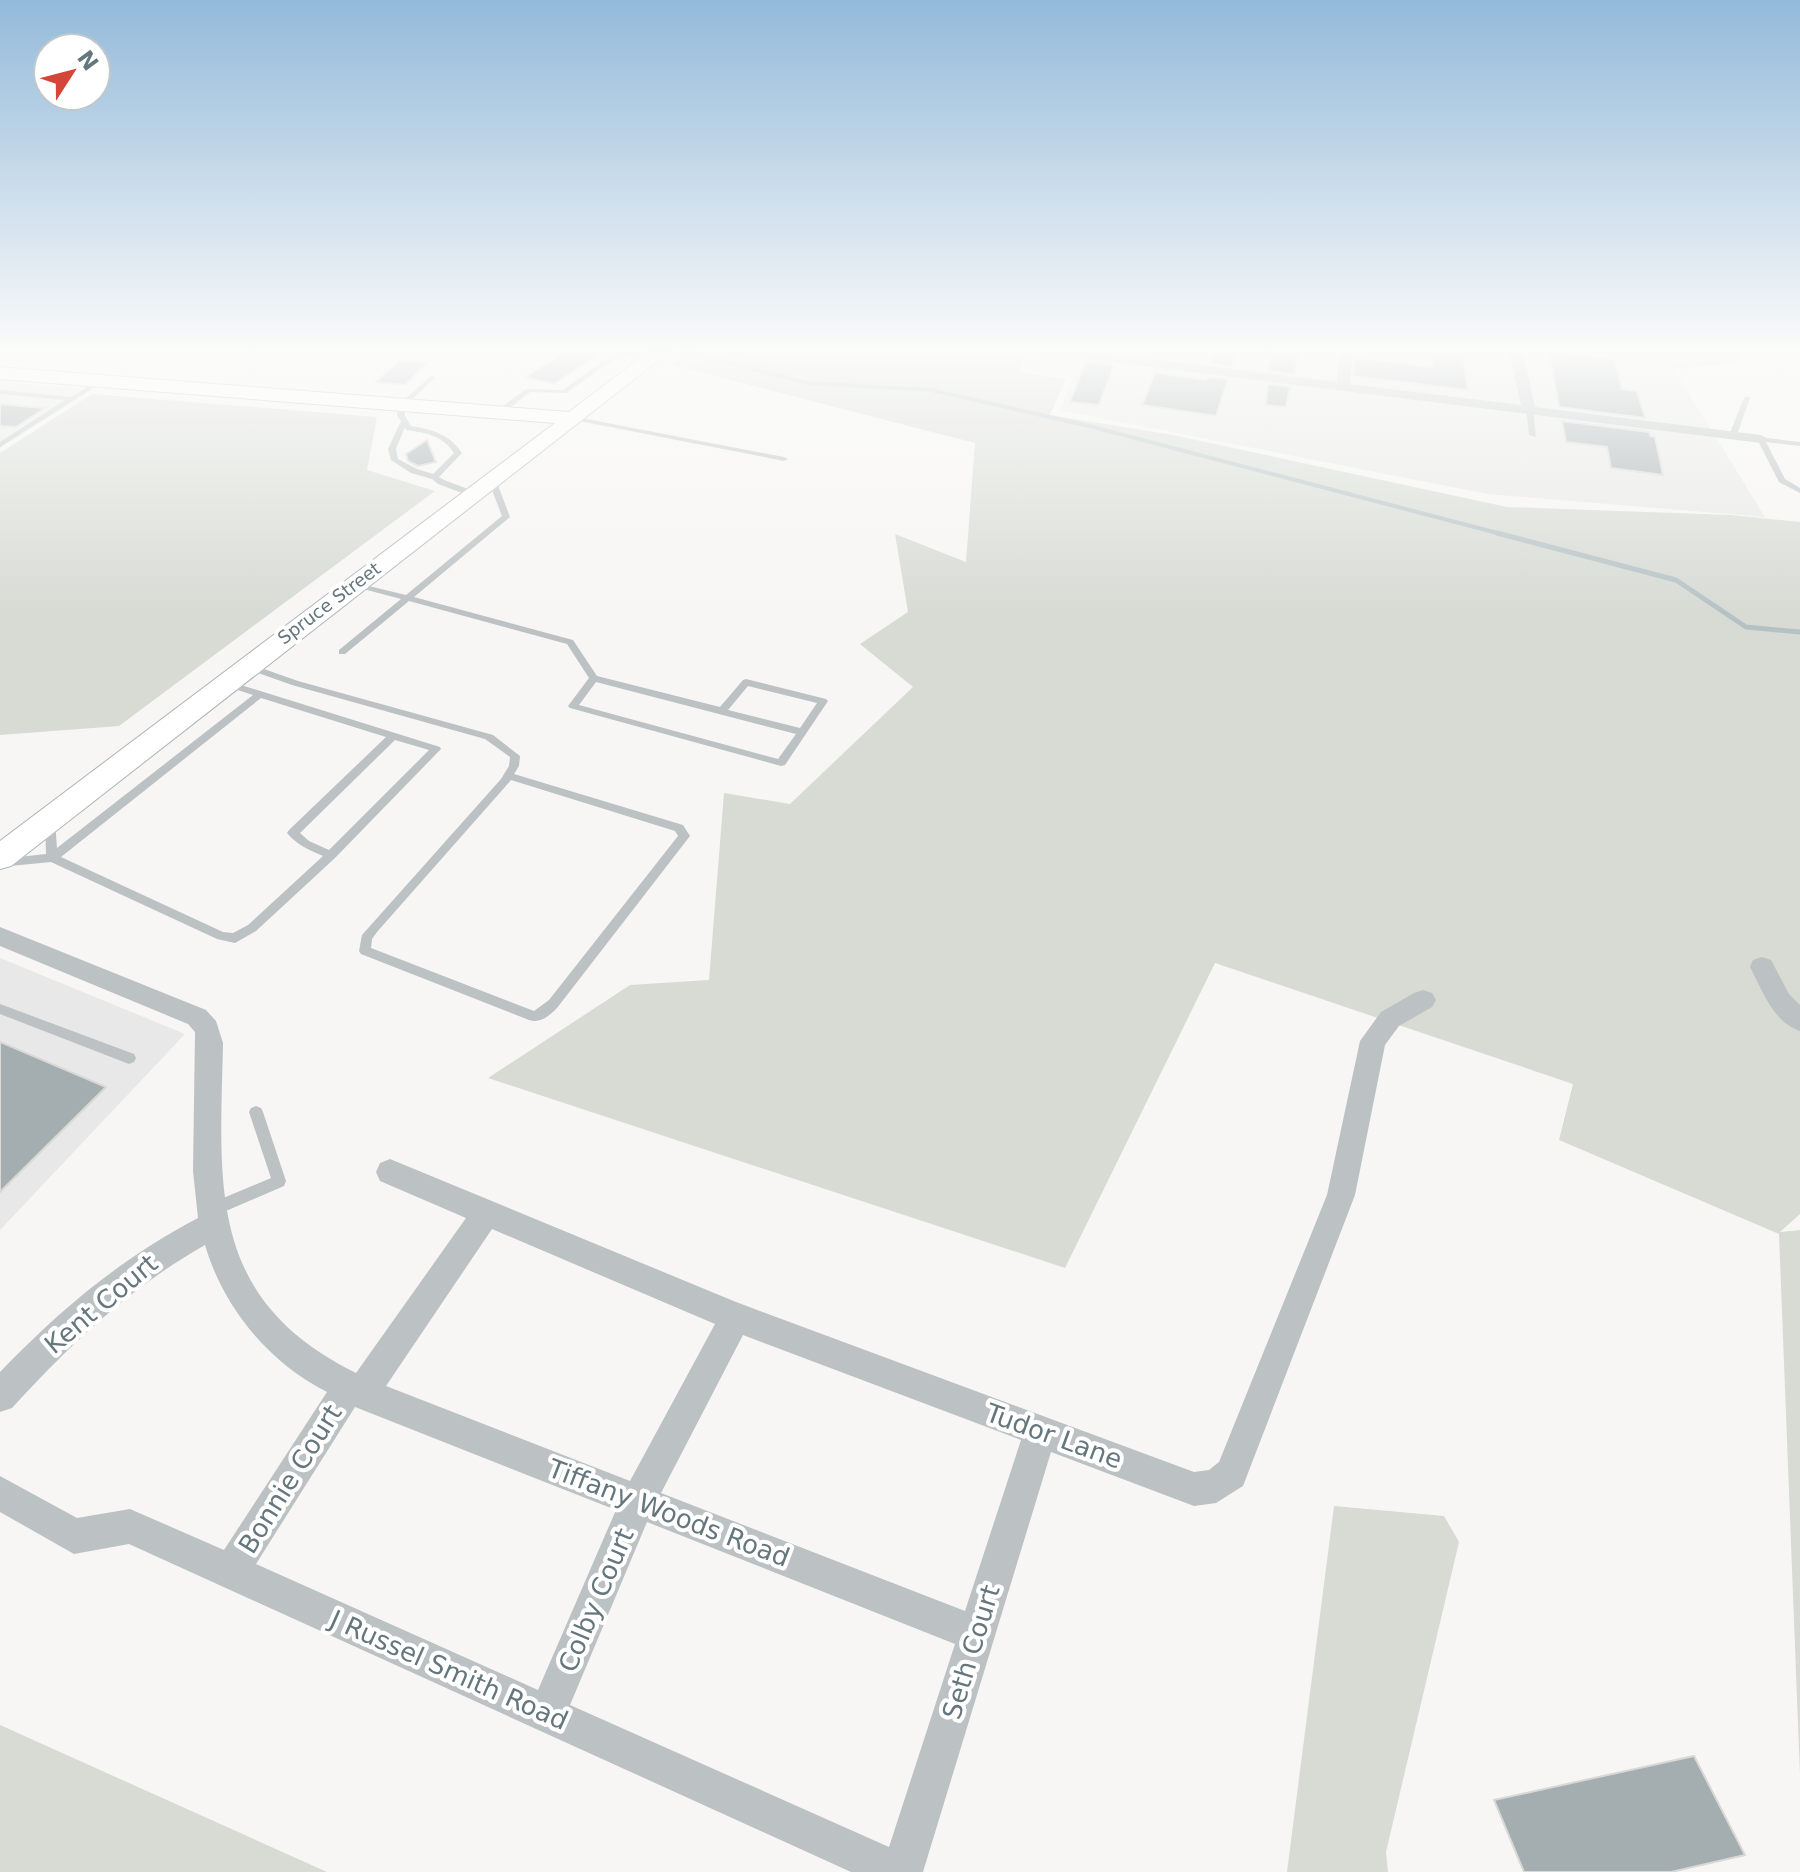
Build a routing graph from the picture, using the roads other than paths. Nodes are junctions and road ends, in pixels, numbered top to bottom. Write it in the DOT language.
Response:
graph roads {
  1 [pos="395,439"];
  2 [pos="448,439"];
  3 [pos="516,439"];
  4 [pos="546,439"];
  5 [pos="683,439"];
  6 [pos="1761,439"];
  7 [pos="1764,439"];
  8 [pos="1800,444"];
  9 [pos="784,459"];
  10 [pos="435,477"];
  11 [pos="483,487"];
  12 [pos="1800,491"];
  13 [pos="355,584"];
  14 [pos="408,598"];
  15 [pos="342,652"];
  16 [pos="247,666"];
  17 [pos="594,678"];
  18 [pos="225,683"];
  19 [pos="261,693"];
  20 [pos="722,711"];
  21 [pos="802,732"];
  22 [pos="394,735"];
  23 [pos="509,776"];
  24 [pos="50,819"];
  25 [pos="331,855"];
  26 [pos="52,858"];
  27 [pos="0,860"];
  28 [pos="0,936"];
  29 [pos="1762,967"];
  30 [pos="1423,1000"];
  31 [pos="0,1009"];
  32 [pos="1800,1021"];
  33 [pos="129,1058"];
  34 [pos="256,1112"];
  35 [pos="390,1172"];
  36 [pos="485,1215"];
  37 [pos="212,1218"];
  38 [pos="736,1317"];
  39 [pos="356,1390"];
  40 [pos="0,1396"];
  41 [pos="1040,1432"];
  42 [pos="0,1493"];
  43 [pos="638,1501"];
  44 [pos="231,1572"];
  45 [pos="976,1634"];
  46 [pos="547,1714"];
  47 [pos="900,1872"];
  1 -- 10 [label="lane"];
  2 -- 10 [label="lane"];
  3 -- 11 [label="street"];
  4 -- 11 [label="street, Spruce Street"];
  5 -- 9 [label="lane"];
  6 -- 12 [label="lane"];
  7 -- 8 [label="lane"];
  10 -- 11 [label="lane"];
  11 -- 13 [label="street, Spruce Street"];
  11 -- 14 [label="lane"];
  13 -- 14 [label="lane"];
  13 -- 16 [label="street, Spruce Street"];
  14 -- 15 [label="lane"];
  14 -- 17 [label="lane"];
  16 -- 18 [label="street, Spruce Street"];
  16 -- 23 [label="lane"];
  17 -- 20 [label="lane"];
  17 -- 21 [label="lane"];
  18 -- 19 [label="lane"];
  18 -- 24 [label="street, Spruce Street"];
  19 -- 22 [label="lane"];
  19 -- 26 [label="lane"];
  20 -- 21 [label="lane"];
  20 -- 21 [label="lane"];
  22 -- 25 [label="lane"];
  22 -- 25 [label="lane"];
  23 -- 23 [label="lane"];
  24 -- 26 [label="lane"];
  24 -- 27 [label="street, Spruce Street"];
  25 -- 26 [label="lane"];
  26 -- 27 [label="lane"];
  28 -- 37 [label="street, Tiffany Woods Road"];
  29 -- 32 [label="street"];
  30 -- 41 [label="street, Tudor Lane"];
  31 -- 33 [label="lane"];
  34 -- 37 [label="lane"];
  35 -- 36 [label="street, Tudor Lane"];
  36 -- 38 [label="street, Tudor Lane"];
  36 -- 39 [label="street, Bonnie Court"];
  37 -- 39 [label="street, Tiffany Woods Road"];
  37 -- 40 [label="street, Kent Court"];
  38 -- 41 [label="street, Tudor Lane"];
  38 -- 43 [label="street, Colby Court"];
  39 -- 43 [label="street, Tiffany Woods Road"];
  39 -- 44 [label="street, Bonnie Court"];
  41 -- 45 [label="street, Seth Court"];
  42 -- 44 [label="street, J Russel Smith Road"];
  43 -- 45 [label="street, Tiffany Woods Road"];
  43 -- 46 [label="street, Colby Court"];
  44 -- 46 [label="street, J Russel Smith Road"];
  45 -- 47 [label="street, Seth Court"];
  46 -- 47 [label="street, J Russel Smith Road"];
}
